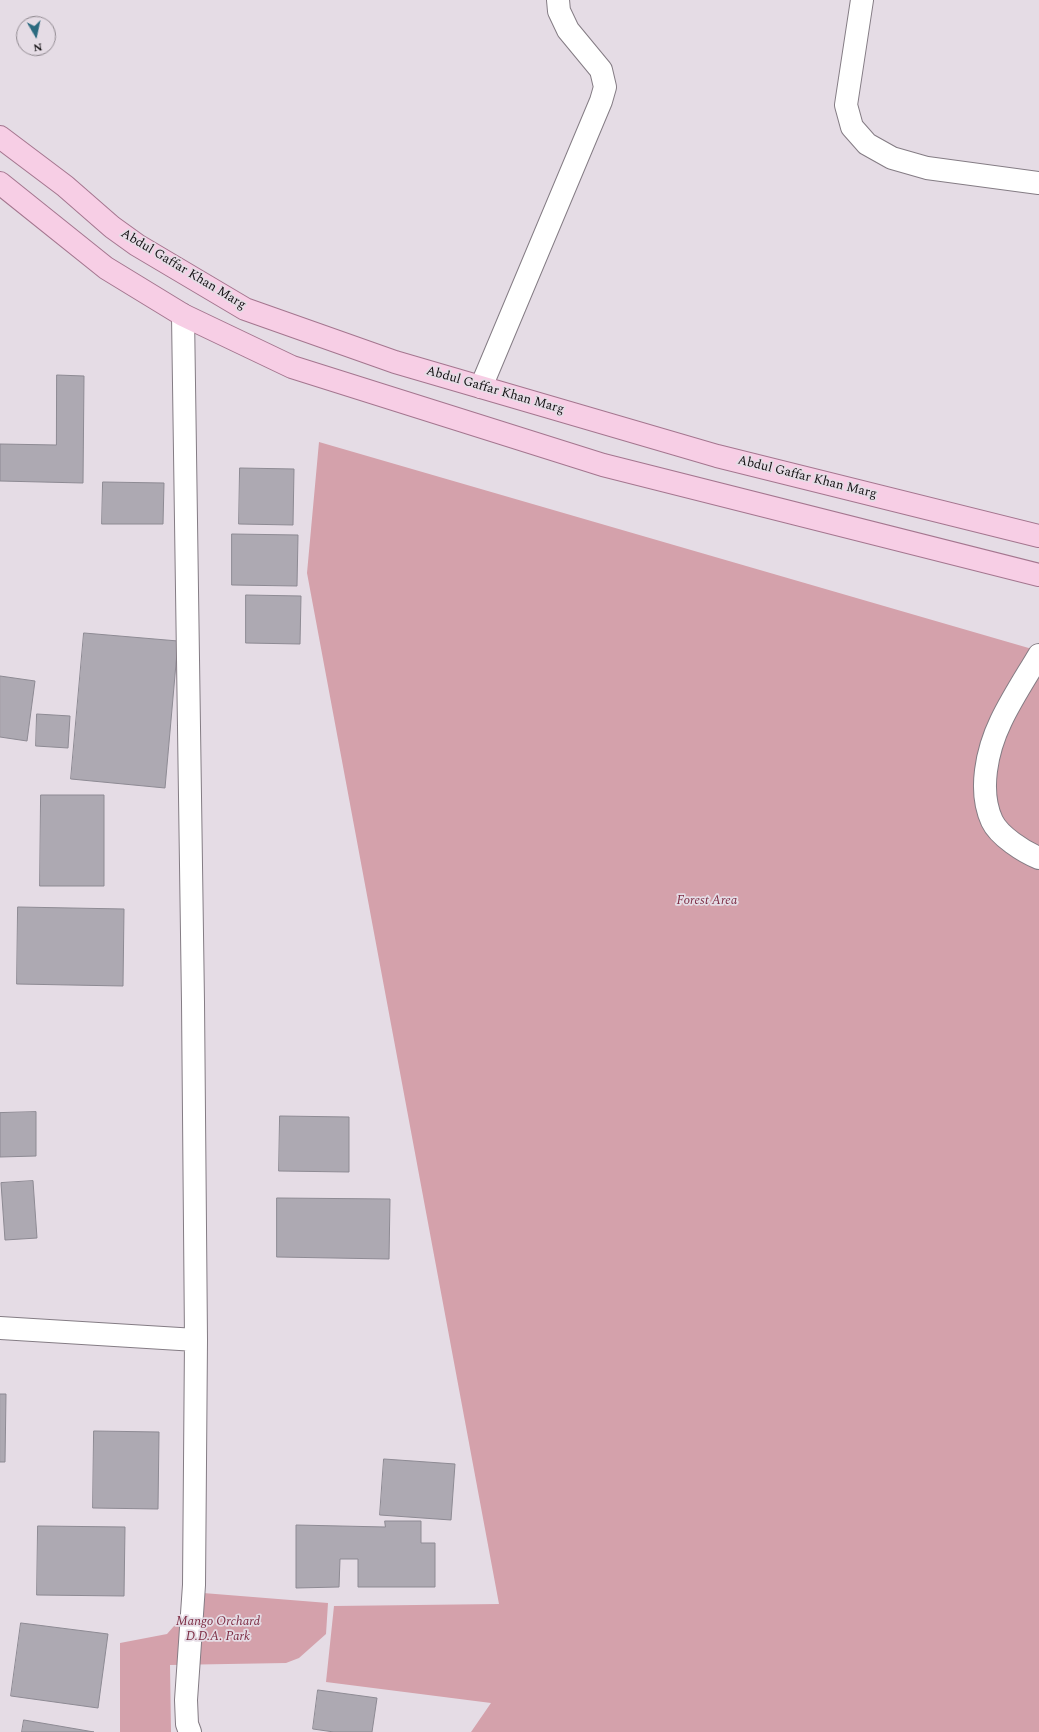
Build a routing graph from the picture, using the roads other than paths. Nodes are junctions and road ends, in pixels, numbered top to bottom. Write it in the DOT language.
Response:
graph roads {
  1 [pos="558,0"];
  2 [pos="862,0"];
  3 [pos="0,137"];
  4 [pos="1038,177"];
  5 [pos="0,183"];
  6 [pos="183,315"];
  7 [pos="481,387"];
  8 [pos="1039,536"];
  9 [pos="1039,575"];
  10 [pos="1039,655"];
  11 [pos="1039,858"];
  12 [pos="0,1328"];
  13 [pos="196,1340"];
  14 [pos="190,1732"];
  1 -- 7 [label="street"];
  2 -- 4 [label="street"];
  3 -- 7 [label="main road, Abdul Gaffar Khan Marg"];
  5 -- 6 [label="main road"];
  6 -- 9 [label="main road"];
  6 -- 13 [label="street"];
  7 -- 8 [label="main road, Abdul Gaffar Khan Marg"];
  10 -- 11 [label="street"];
  12 -- 13 [label="street"];
  13 -- 14 [label="street"];
}
